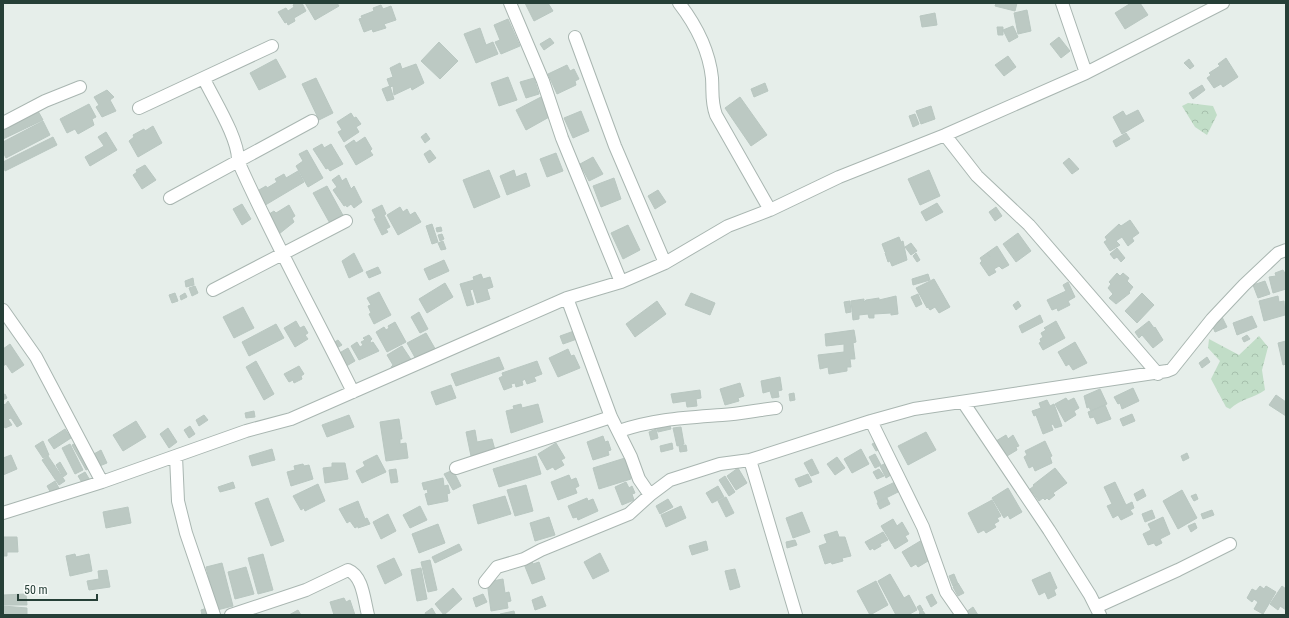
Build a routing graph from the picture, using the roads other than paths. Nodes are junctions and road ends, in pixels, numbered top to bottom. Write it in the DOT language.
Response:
graph roads {
  1 [pos="510,3"];
  2 [pos="679,3"];
  3 [pos="1062,3"];
  4 [pos="1223,3"];
  5 [pos="575,37"];
  6 [pos="272,46"];
  7 [pos="1086,73"];
  8 [pos="204,79"];
  9 [pos="80,87"];
  10 [pos="139,108"];
  11 [pos="312,121"];
  12 [pos="3,122"];
  13 [pos="945,135"];
  14 [pos="238,161"];
  15 [pos="170,198"];
  16 [pos="770,210"];
  17 [pos="346,221"];
  18 [pos="1286,250"];
  19 [pos="283,254"];
  20 [pos="665,263"];
  21 [pos="621,282"];
  22 [pos="213,290"];
  23 [pos="567,298"];
  24 [pos="3,310"];
  25 [pos="1158,374"];
  26 [pos="353,392"];
  27 [pos="962,402"];
  28 [pos="776,408"];
  29 [pos="611,417"];
  30 [pos="871,421"];
  31 [pos="619,431"];
  32 [pos="176,456"];
  33 [pos="750,460"];
  34 [pos="456,468"];
  35 [pos="102,482"];
  36 [pos="650,495"];
  37 [pos="3,513"];
  38 [pos="1230,544"];
  39 [pos="484,582"];
  40 [pos="1098,611"];
  41 [pos="214,615"];
  42 [pos="231,615"];
  43 [pos="368,615"];
  44 [pos="796,615"];
  45 [pos="962,615"];
  1 -- 21 [label="street"];
  2 -- 16 [label="street"];
  3 -- 7 [label="street"];
  4 -- 7 [label="street"];
  5 -- 20 [label="street"];
  6 -- 8 [label="street"];
  7 -- 13 [label="street"];
  8 -- 10 [label="street"];
  8 -- 14 [label="street"];
  9 -- 12 [label="street"];
  11 -- 14 [label="street"];
  13 -- 16 [label="street"];
  13 -- 25 [label="street"];
  14 -- 15 [label="street"];
  14 -- 19 [label="street"];
  16 -- 20 [label="street"];
  17 -- 19 [label="street"];
  18 -- 25 [label="street"];
  19 -- 22 [label="street"];
  19 -- 26 [label="street"];
  20 -- 21 [label="street"];
  21 -- 23 [label="street"];
  23 -- 26 [label="street"];
  23 -- 29 [label="street"];
  24 -- 35 [label="street"];
  25 -- 27 [label="street"];
  26 -- 32 [label="street"];
  27 -- 30 [label="street"];
  27 -- 40 [label="street"];
  28 -- 31 [label="street"];
  29 -- 31 [label="street"];
  29 -- 34 [label="street"];
  30 -- 33 [label="street"];
  30 -- 45 [label="street"];
  31 -- 36 [label="street"];
  32 -- 35 [label="street"];
  32 -- 41 [label="street"];
  33 -- 36 [label="street"];
  33 -- 44 [label="street"];
  35 -- 37 [label="street"];
  36 -- 39 [label="street"];
  38 -- 40 [label="street"];
  42 -- 43 [label="street"];
}
